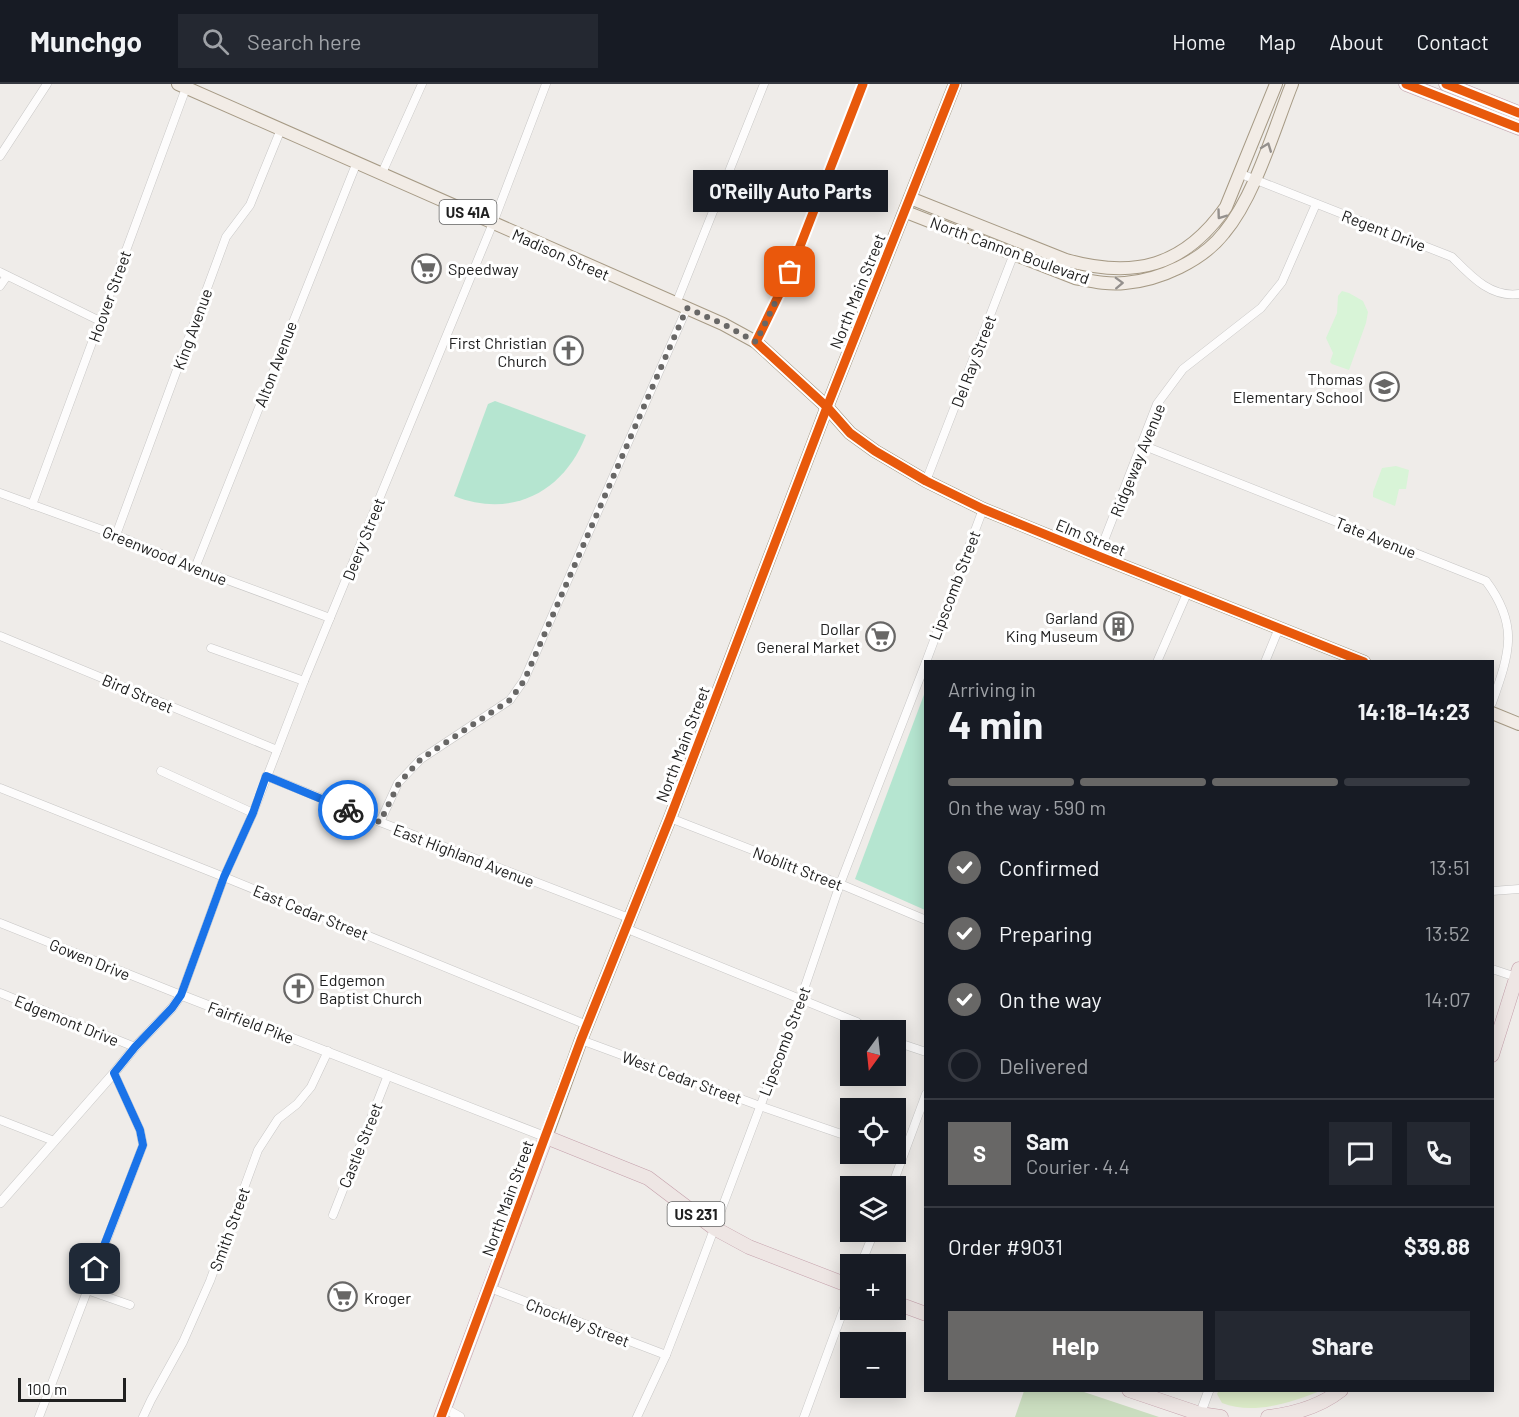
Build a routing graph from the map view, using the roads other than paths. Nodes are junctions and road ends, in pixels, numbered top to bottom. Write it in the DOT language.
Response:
graph roads {
  1 [pos="47,84"];
  2 [pos="422,84"];
  3 [pos="546,84"];
  4 [pos="764,84"];
  5 [pos="863,84"];
  6 [pos="955,84"];
  7 [pos="1276,84"];
  8 [pos="1292,84"];
  9 [pos="1406,84"];
  10 [pos="1446,84"];
  11 [pos="182,86"];
  12 [pos="1519,113"];
  13 [pos="1519,128"];
  14 [pos="281,129"];
  15 [pos="0,156"];
  16 [pos="357,162"];
  17 [pos="382,174"];
  18 [pos="1241,174"];
  19 [pos="1255,179"];
  20 [pos="910,198"];
  21 [pos="1316,204"];
  22 [pos="906,212"];
  23 [pos="493,223"];
  24 [pos="1019,241"];
  25 [pos="1013,255"];
  26 [pos="3,274"];
  27 [pos="0,286"];
  28 [pos="1519,294"];
  29 [pos="681,306"];
  30 [pos="100,321"];
  31 [pos="756,342"];
  32 [pos="827,407"];
  33 [pos="1142,445"];
  34 [pos="926,481"];
  35 [pos="0,492"];
  36 [pos="32,505"];
  37 [pos="983,509"];
  38 [pos="116,535"];
  39 [pos="1098,556"];
  40 [pos="195,568"];
  41 [pos="1188,591"];
  42 [pos="330,618"];
  43 [pos="1279,628"];
  44 [pos="0,636"];
  45 [pos="211,648"];
  46 [pos="927,660"];
  47 [pos="1158,660"];
  48 [pos="1265,660"];
  49 [pos="1359,660"];
  50 [pos="924,667"];
  51 [pos="304,681"];
  52 [pos="1494,697"];
  53 [pos="1494,714"];
  54 [pos="1519,724"];
  55 [pos="276,750"];
  56 [pos="161,771"];
  57 [pos="266,776"];
  58 [pos="0,788"];
  59 [pos="253,813"];
  60 [pos="670,818"];
  61 [pos="380,822"];
  62 [pos="224,877"];
  63 [pos="840,884"];
  64 [pos="1519,889"];
  65 [pos="1494,891"];
  66 [pos="924,919"];
  67 [pos="0,922"];
  68 [pos="627,923"];
  69 [pos="1494,969"];
  70 [pos="1518,973"];
  71 [pos="0,993"];
  72 [pos="181,995"];
  73 [pos="801,998"];
  74 [pos="852,1020"];
  75 [pos="587,1025"];
  76 [pos="581,1040"];
  77 [pos="906,1045"];
  78 [pos="135,1047"];
  79 [pos="1494,1049"];
  80 [pos="328,1051"];
  81 [pos="924,1051"];
  82 [pos="114,1073"];
  83 [pos="388,1075"];
  84 [pos="924,1100"];
  85 [pos="760,1106"];
  86 [pos="0,1120"];
  87 [pos="840,1134"];
  88 [pos="546,1137"];
  89 [pos="54,1141"];
  90 [pos="906,1149"];
  91 [pos="0,1203"];
  92 [pos="333,1215"];
  93 [pos="714,1228"];
  94 [pos="840,1282"];
  95 [pos="489,1288"];
  96 [pos="87,1290"];
  97 [pos="130,1305"];
  98 [pos="906,1307"];
  99 [pos="924,1313"];
  100 [pos="840,1319"];
  101 [pos="666,1355"];
  102 [pos="1135,1392"];
  103 [pos="1208,1392"];
  104 [pos="1339,1392"];
  105 [pos="442,1413"];
  106 [pos="1200,1415"];
  107 [pos="39,1417"];
  108 [pos="143,1417"];
  109 [pos="460,1417"];
  110 [pos="638,1417"];
  111 [pos="804,1417"];
  112 [pos="1221,1417"];
  113 [pos="1268,1417"];
  1 -- 15 [label="street"];
  2 -- 17 [label="street"];
  3 -- 23 [label="street, Deery Street"];
  4 -- 29 [label="street"];
  5 -- 31 [label="street"];
  6 -- 20 [label="main road, North Main Street"];
  7 -- 18 [label="main road, North Cannon Boulevard"];
  19 -- 8 [label="main road, North Cannon Boulevard, one-way"];
  9 -- 13 [label="highway"];
  10 -- 12 [label="highway"];
  11 -- 14 [label="main road, Madison Street / US 41A"];
  11 -- 30 [label="street, Hoover Street"];
  14 -- 16 [label="main road, Madison Street / US 41A"];
  14 -- 38 [label="street, King Avenue"];
  16 -- 17 [label="main road, Madison Street / US 41A"];
  16 -- 40 [label="street, Alton Avenue"];
  17 -- 23 [label="main road, Madison Street / US 41A"];
  18 -- 19 [label="street, Regent Drive"];
  18 -- 24 [label="main road, North Cannon Boulevard, one-way"];
  19 -- 21 [label="street, Regent Drive"];
  25 -- 19 [label="main road, North Cannon Boulevard, one-way"];
  20 -- 22 [label="main road, North Main Street"];
  20 -- 24 [label="main road, North Cannon Boulevard"];
  21 -- 28 [label="street, Regent Drive"];
  21 -- 33 [label="street, Ridgeway Avenue"];
  22 -- 25 [label="main road, North Cannon Boulevard"];
  22 -- 32 [label="main road, North Main Street"];
  23 -- 29 [label="main road, Madison Street / US 41A"];
  23 -- 42 [label="street, Deery Street"];
  24 -- 25 [label="street, Del Ray Street"];
  25 -- 34 [label="street, Del Ray Street"];
  26 -- 27 [label="street"];
  26 -- 30 [label="street"];
  29 -- 31 [label="main road, Madison Street / US 41A"];
  29 -- 61 [label="street"];
  30 -- 36 [label="street, Hoover Street"];
  31 -- 32 [label="main road, Madison Street / US 41A"];
  32 -- 34 [label="main road, Elm Street / US 41A"];
  32 -- 60 [label="main road, North Main Street"];
  33 -- 39 [label="street, Ridgeway Avenue"];
  33 -- 52 [label="street, Tate Avenue"];
  34 -- 37 [label="main road, Elm Street / US 41A"];
  35 -- 36 [label="street, Greenwood Avenue"];
  36 -- 38 [label="street, Greenwood Avenue"];
  37 -- 39 [label="main road, Elm Street / US 41A"];
  37 -- 46 [label="street, Lipscomb Street"];
  38 -- 40 [label="street, Greenwood Avenue"];
  39 -- 41 [label="main road, Elm Street / US 41A"];
  40 -- 42 [label="street, Greenwood Avenue"];
  41 -- 43 [label="main road, Elm Street / US 41A"];
  41 -- 47 [label="street"];
  42 -- 51 [label="street, Deery Street"];
  43 -- 48 [label="street"];
  43 -- 49 [label="main road, Elm Street / US 41A"];
  44 -- 55 [label="street, Bird Street"];
  45 -- 51 [label="street"];
  50 -- 63 [label="street, Lipscomb Street"];
  51 -- 55 [label="street, Deery Street"];
  53 -- 54 [label="main road"];
  55 -- 57 [label="street, Deery Street"];
  56 -- 59 [label="street"];
  57 -- 59 [label="street, Deery Street"];
  57 -- 61 [label="street, East Highland Avenue"];
  58 -- 62 [label="street, East Cedar Street"];
  59 -- 62 [label="street, Deery Street"];
  60 -- 63 [label="street, Noblitt Street"];
  60 -- 68 [label="main road, North Main Street"];
  61 -- 68 [label="street, East Highland Avenue"];
  62 -- 72 [label="street, Deery Street"];
  62 -- 75 [label="street, East Cedar Street"];
  63 -- 66 [label="street, Noblitt Street"];
  63 -- 73 [label="street, Lipscomb Street"];
  64 -- 65 [label="street"];
  67 -- 72 [label="street, Gowen Drive"];
  68 -- 73 [label="street, East Highland Avenue"];
  68 -- 75 [label="main road, North Main Street"];
  69 -- 70 [label="street"];
  70 -- 79 [label="highway"];
  71 -- 78 [label="street, Edgemont Drive"];
  72 -- 78 [label="street"];
  72 -- 80 [label="street, Fairfield Pike"];
  73 -- 74 [label="street, East Highland Avenue"];
  73 -- 85 [label="street, Lipscomb Street"];
  75 -- 76 [label="main road, North Main Street"];
  76 -- 85 [label="street, West Cedar Street"];
  76 -- 88 [label="main road, North Main Street"];
  77 -- 81 [label="street"];
  78 -- 82 [label="street"];
  80 -- 83 [label="street, Fairfield Pike"];
  80 -- 108 [label="street, Smith Street"];
  82 -- 89 [label="street"];
  82 -- 96 [label="street"];
  83 -- 88 [label="street, Fairfield Pike"];
  83 -- 92 [label="street, Castle Street"];
  84 -- 90 [label="street"];
  85 -- 87 [label="street, West Cedar Street"];
  85 -- 93 [label="street, Lipscomb Street"];
  86 -- 89 [label="street"];
  88 -- 93 [label="highway, US 231"];
  88 -- 95 [label="highway, North Main Street"];
  89 -- 91 [label="street"];
  93 -- 94 [label="highway, US 231"];
  93 -- 101 [label="street, Lipscomb Street"];
  95 -- 101 [label="street, Chockley Street"];
  95 -- 105 [label="highway, North Main Street"];
  96 -- 97 [label="street"];
  96 -- 107 [label="street"];
  98 -- 99 [label="highway"];
  100 -- 111 [label="street"];
  101 -- 110 [label="street, Lipscomb Street"];
  102 -- 106 [label="highway"];
  103 -- 106 [label="street"];
  104 -- 113 [label="highway"];
  105 -- 109 [label="street"];
  106 -- 112 [label="highway"];
}
